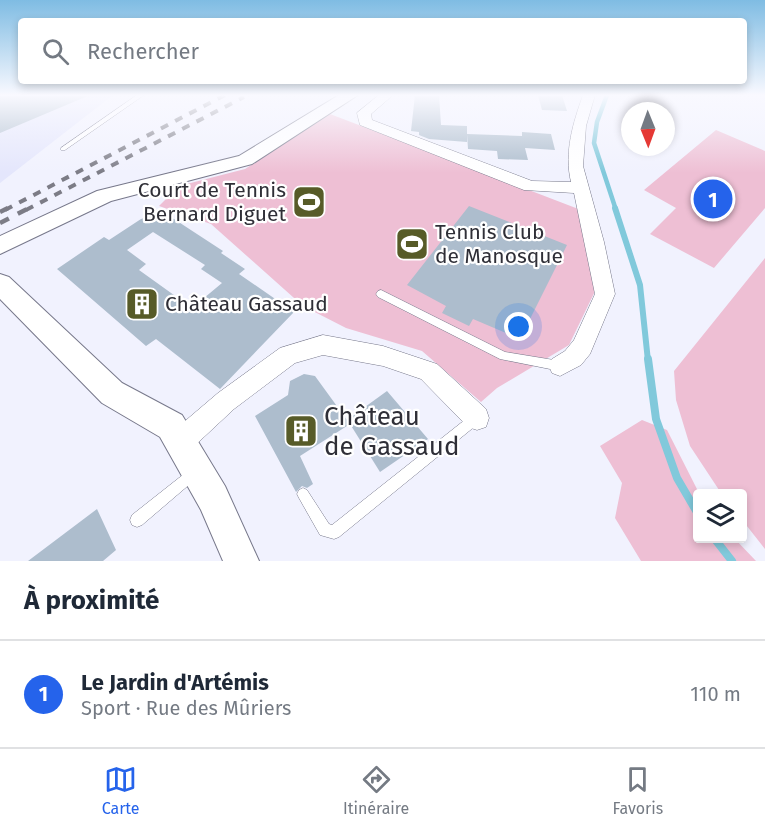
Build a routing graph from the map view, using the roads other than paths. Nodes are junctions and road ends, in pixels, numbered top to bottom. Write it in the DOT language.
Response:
graph roads {
  1 [pos="103,121"];
  2 [pos="308,121"];
  3 [pos="365,121"];
  4 [pos="581,121"];
  5 [pos="63,149"];
  6 [pos="581,188"];
  7 [pos="0,246"];
  8 [pos="0,284"];
  9 [pos="381,294"];
  10 [pos="560,366"];
  11 [pos="477,418"];
  12 [pos="176,434"];
  13 [pos="197,471"];
  14 [pos="303,495"];
  15 [pos="137,520"];
  16 [pos="241,561"];
  1 -- 5 [label="lane"];
  2 -- 7 [label="street"];
  3 -- 6 [label="street"];
  4 -- 6 [label="street"];
  6 -- 10 [label="street"];
  8 -- 12 [label="street"];
  9 -- 10 [label="lane"];
  11 -- 12 [label="street"];
  11 -- 14 [label="lane"];
  12 -- 13 [label="street"];
  13 -- 15 [label="lane"];
  13 -- 16 [label="street"];
}
